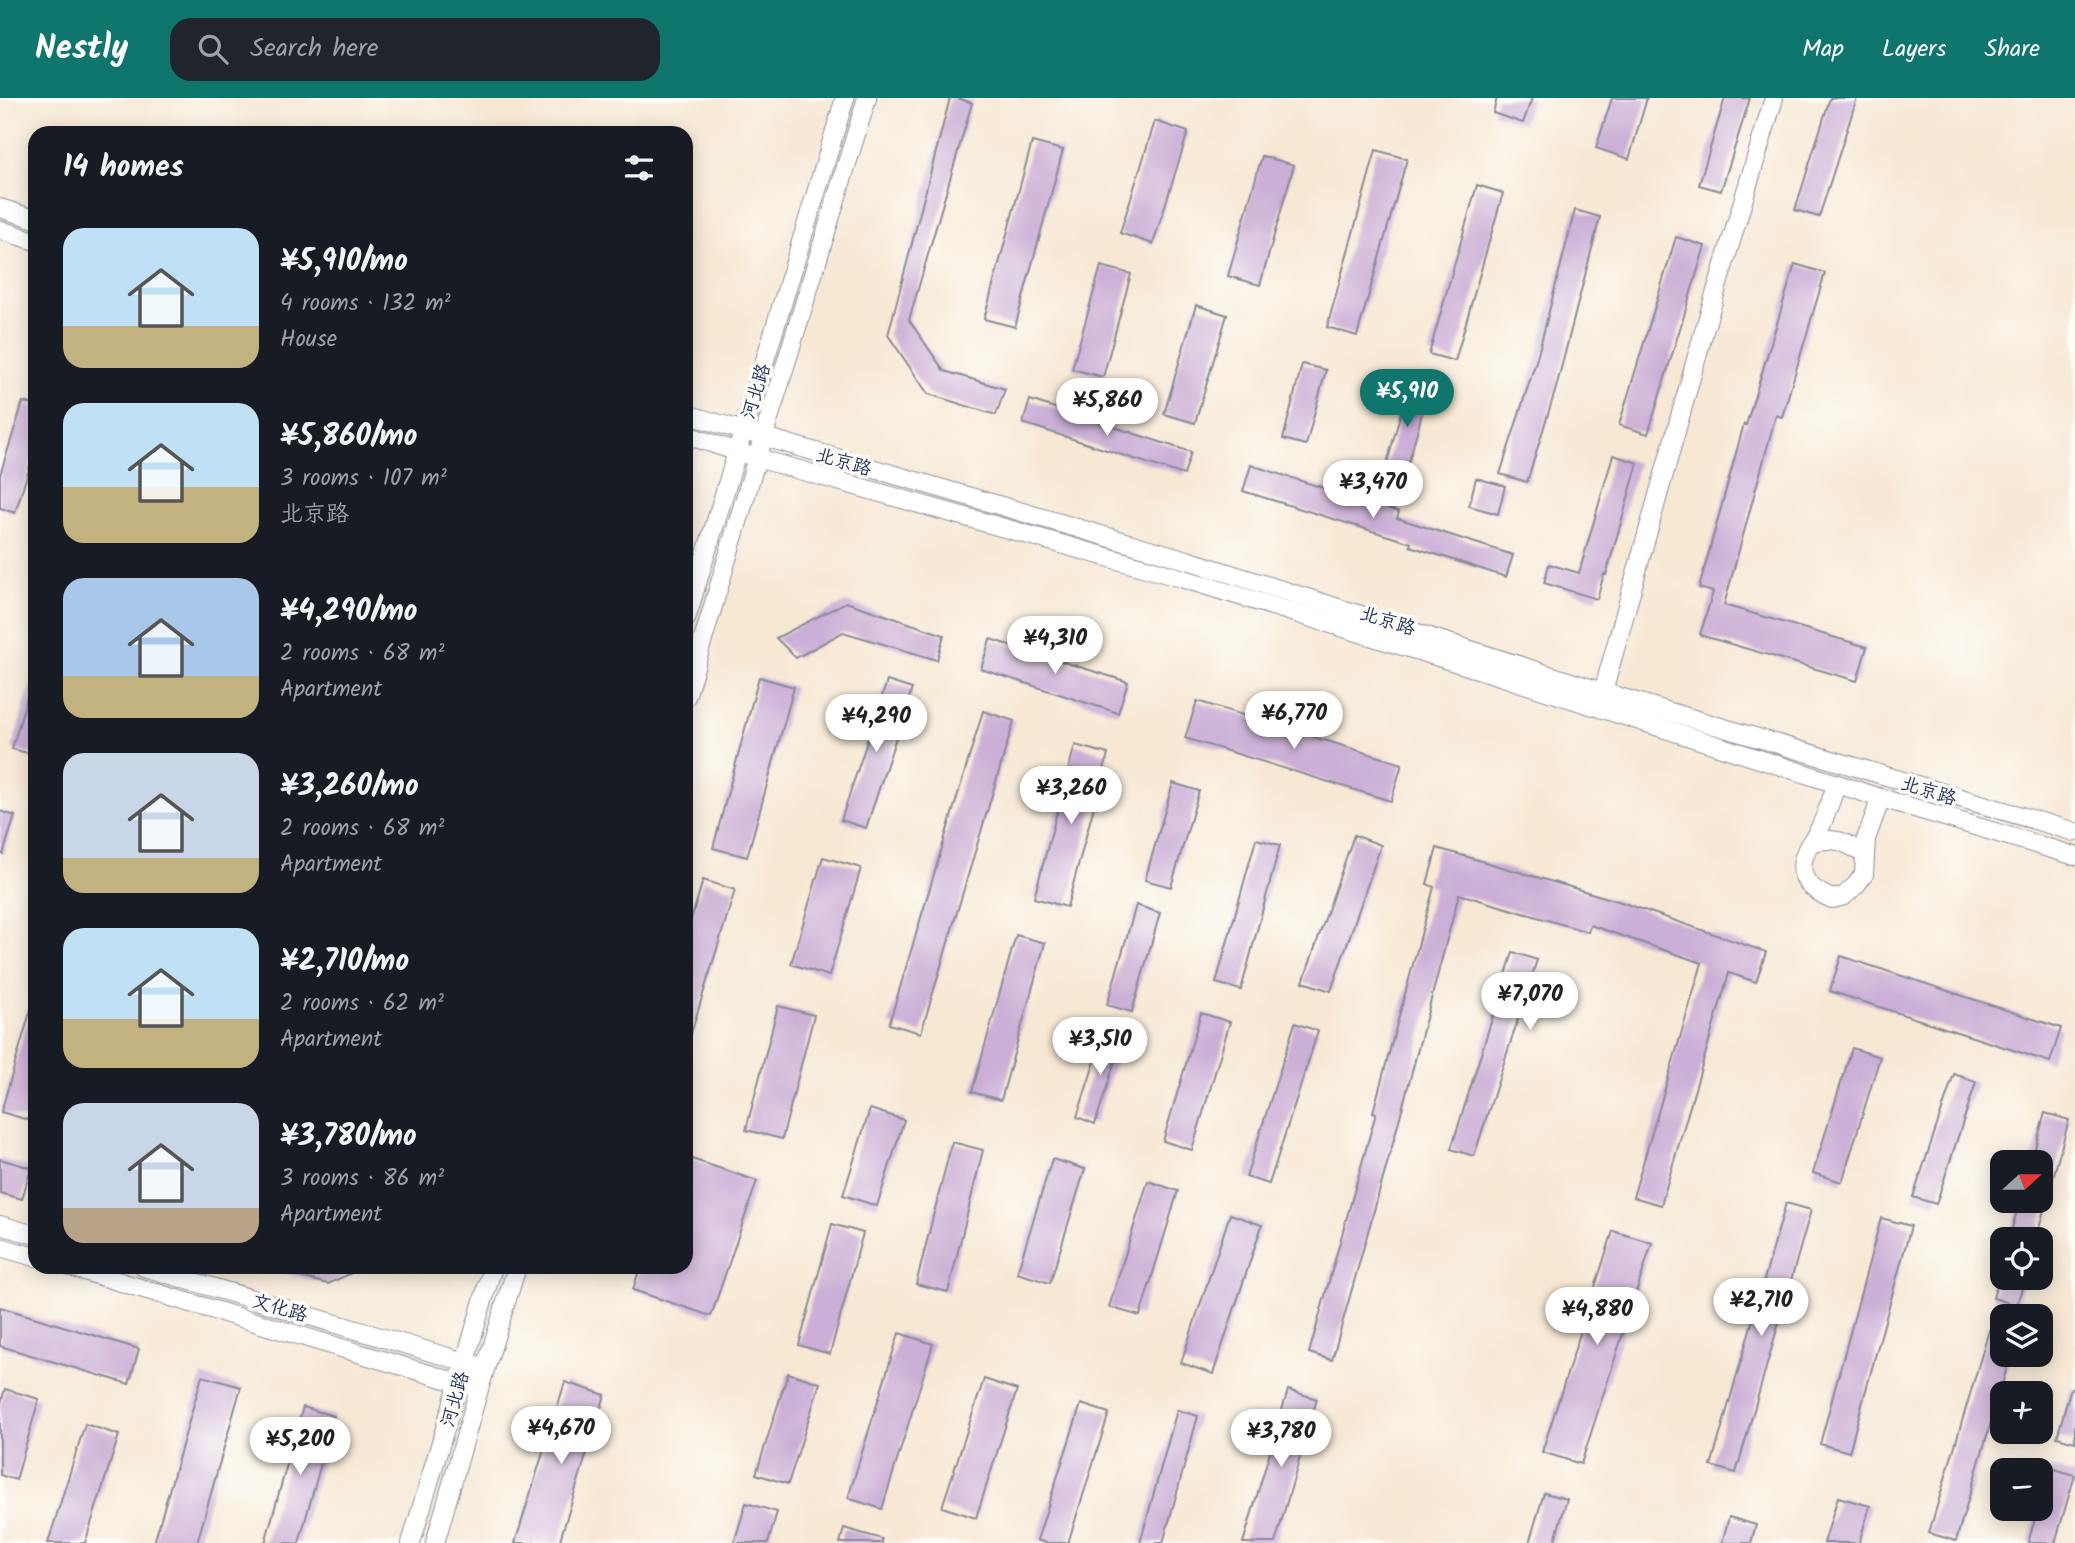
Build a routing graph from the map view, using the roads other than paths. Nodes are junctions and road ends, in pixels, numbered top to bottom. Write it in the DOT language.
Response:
graph roads {
  1 [pos="845,98"];
  2 [pos="867,98"];
  3 [pos="1774,98"];
  4 [pos="0,208"];
  5 [pos="28,217"];
  6 [pos="0,230"];
  7 [pos="28,239"];
  8 [pos="693,416"];
  9 [pos="743,430"];
  10 [pos="693,437"];
  11 [pos="763,437"];
  12 [pos="736,450"];
  13 [pos="757,458"];
  14 [pos="693,595"];
  15 [pos="693,673"];
  16 [pos="1603,692"];
  17 [pos="1837,784"];
  18 [pos="1881,798"];
  19 [pos="2075,832"];
  20 [pos="1812,842"];
  21 [pos="1864,854"];
  22 [pos="2075,856"];
  23 [pos="0,1225"];
  24 [pos="28,1233"];
  25 [pos="0,1247"];
  26 [pos="28,1255"];
  27 [pos="94,1274"];
  28 [pos="168,1274"];
  29 [pos="491,1274"];
  30 [pos="515,1274"];
  31 [pos="465,1361"];
  32 [pos="485,1368"];
  33 [pos="460,1382"];
  34 [pos="479,1388"];
  35 [pos="411,1543"];
  36 [pos="435,1543"];
  1 -- 9 [label="street, 河北路"];
  2 -- 11 [label="street, 河北路"];
  3 -- 16 [label="street"];
  4 -- 5 [label="street"];
  6 -- 7 [label="street"];
  8 -- 9 [label="street, 北京路"];
  9 -- 11 [label="street, 北京路"];
  9 -- 12 [label="street, 河北路"];
  10 -- 12 [label="street, 北京路"];
  11 -- 13 [label="street, 河北路"];
  11 -- 16 [label="street, 北京路"];
  12 -- 13 [label="street, 北京路"];
  12 -- 14 [label="street, 河北路"];
  13 -- 15 [label="street, 河北路"];
  13 -- 17 [label="street, 北京路"];
  16 -- 19 [label="street, 北京路"];
  17 -- 18 [label="street, 北京路"];
  17 -- 20 [label="street"];
  18 -- 21 [label="street"];
  18 -- 22 [label="street, 北京路"];
  20 -- 21 [label="street"];
  20 -- 21 [label="street"];
  23 -- 24 [label="street"];
  25 -- 26 [label="street"];
  27 -- 33 [label="street, 文化路"];
  28 -- 31 [label="street, 文化路"];
  29 -- 31 [label="street, 河北路"];
  30 -- 32 [label="street, 河北路"];
  31 -- 32 [label="street, 文化路"];
  31 -- 33 [label="street, 河北路"];
  32 -- 34 [label="street, 河北路"];
  33 -- 34 [label="street, 文化路"];
  33 -- 35 [label="street, 河北路"];
  34 -- 36 [label="street, 河北路"];
}
